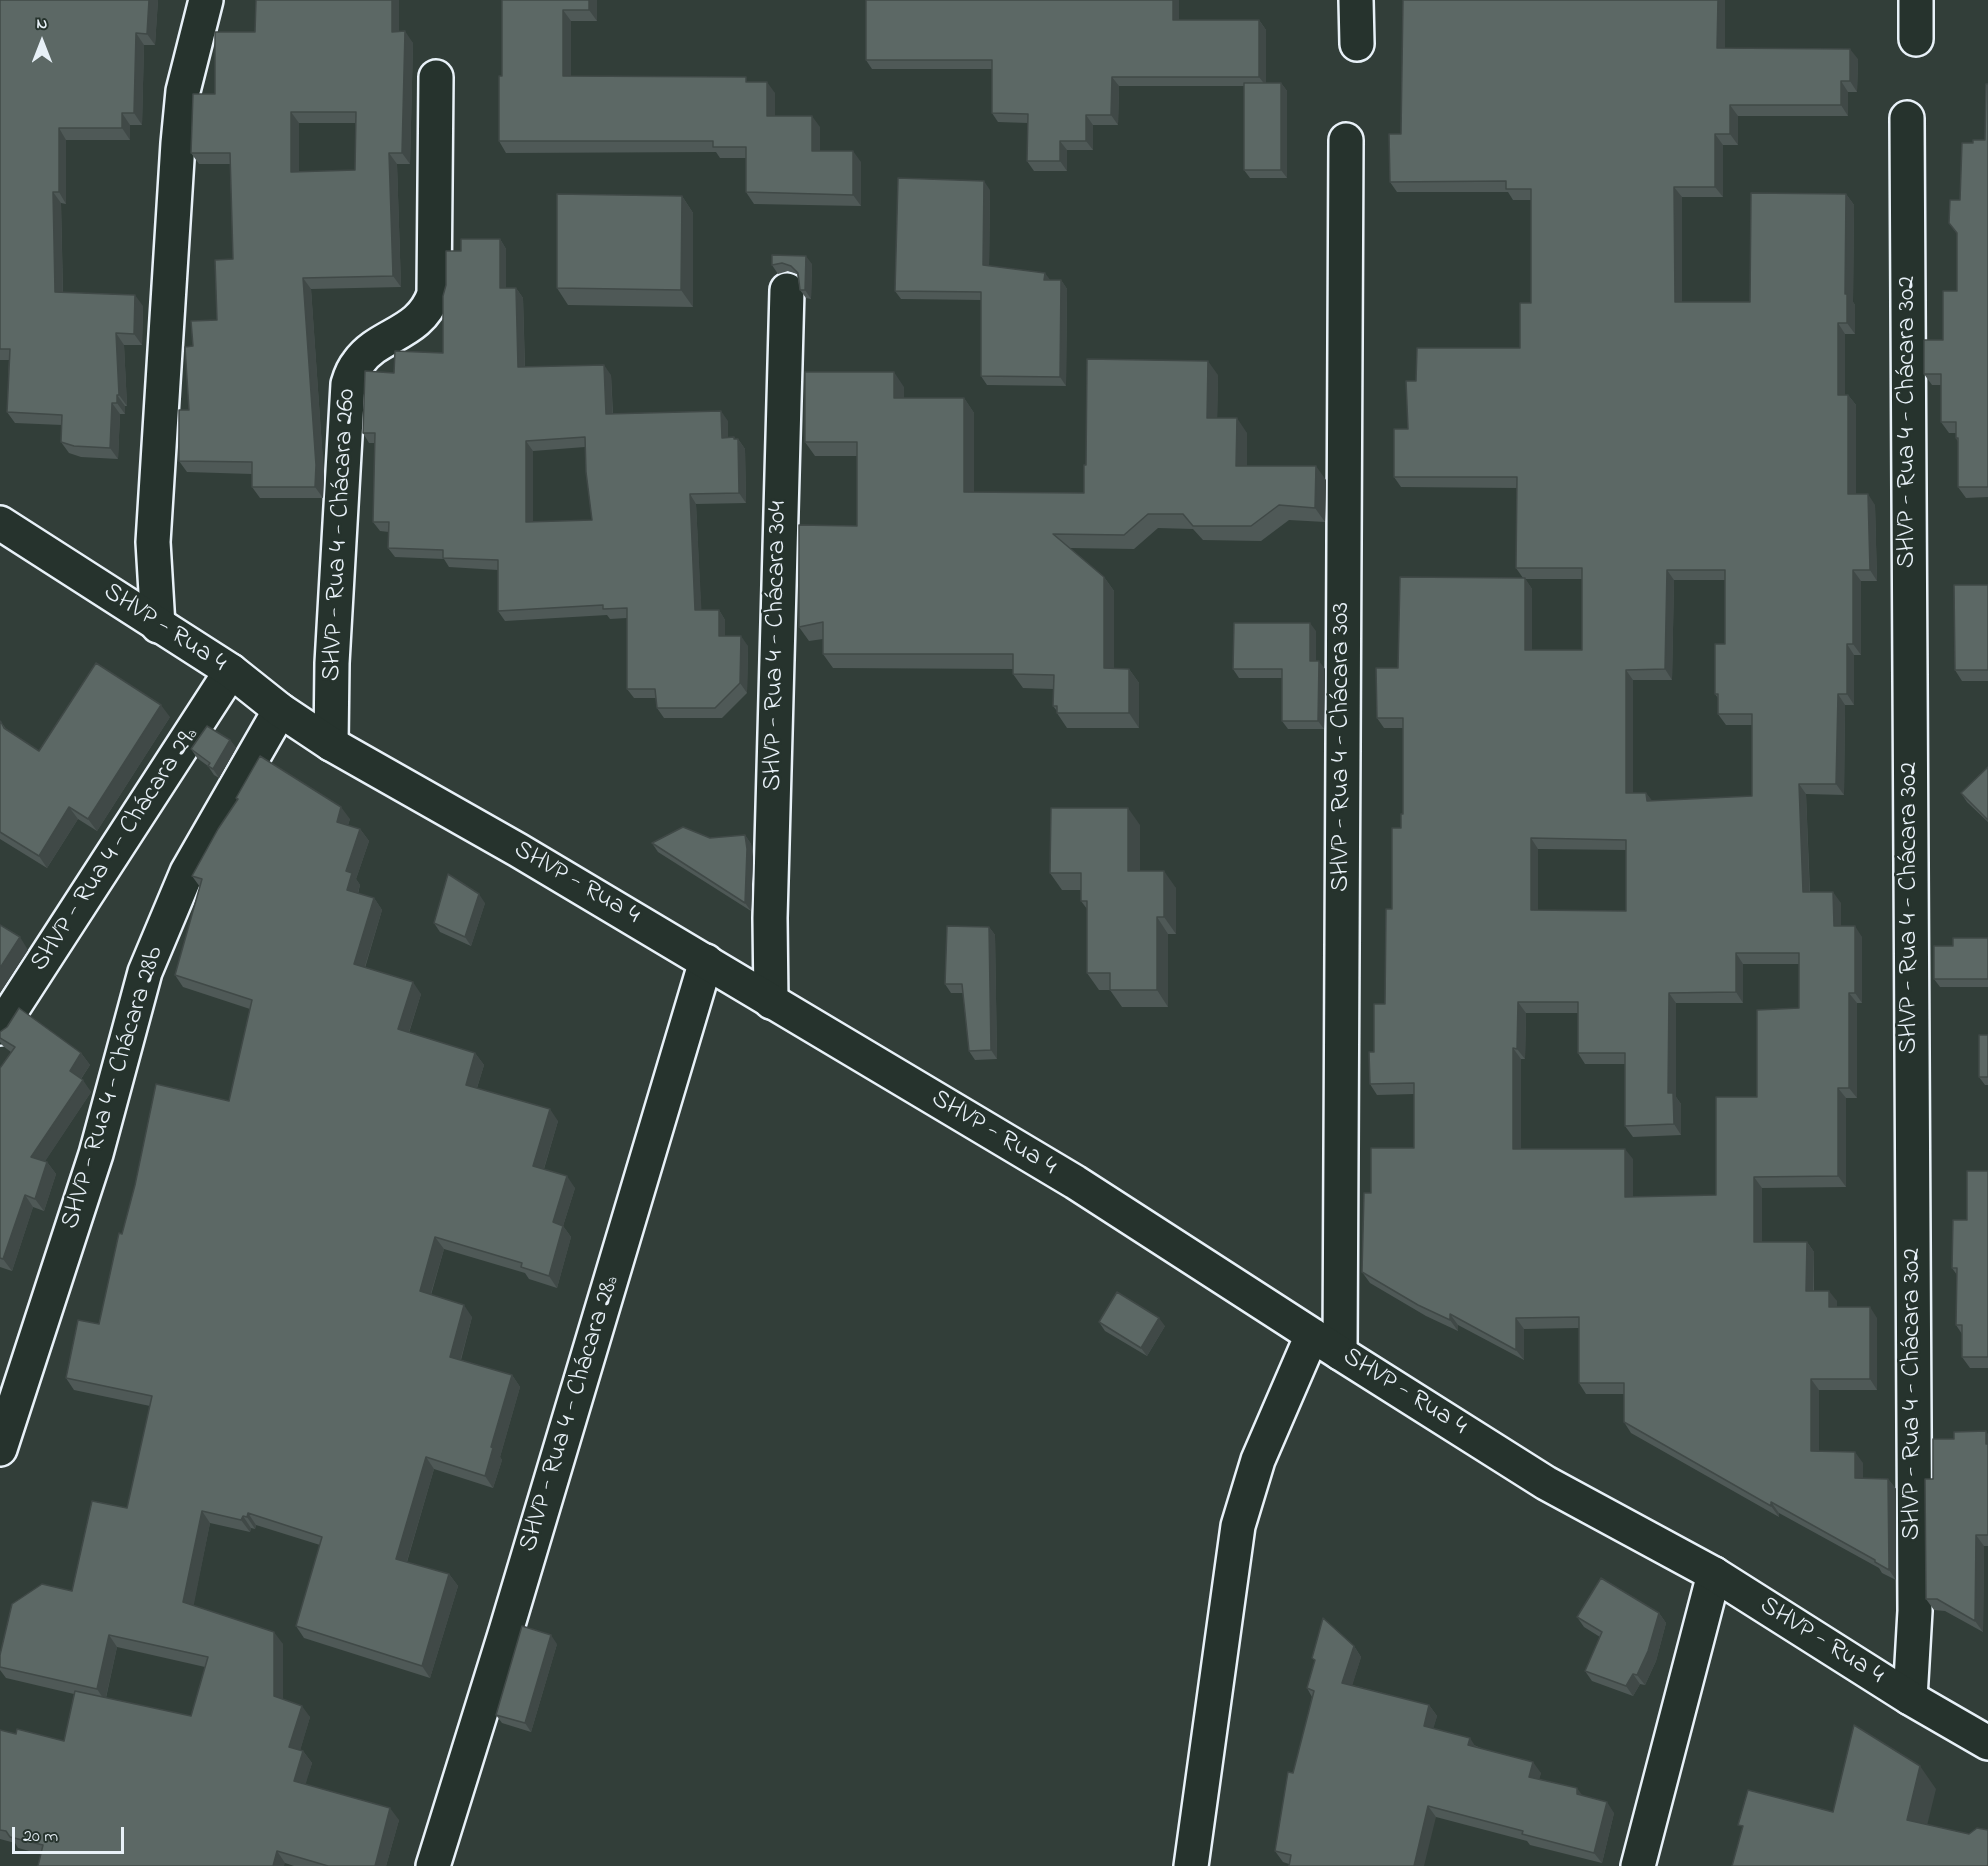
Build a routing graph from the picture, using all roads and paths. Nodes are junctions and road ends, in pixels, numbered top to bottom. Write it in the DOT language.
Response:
graph roads {
  1 [pos="206,0"];
  2 [pos="1356,0"];
  3 [pos="1916,0"];
  4 [pos="1916,39"];
  5 [pos="1357,44"];
  6 [pos="436,77"];
  7 [pos="1907,118"];
  8 [pos="1346,140"];
  9 [pos="787,290"];
  10 [pos="0,523"];
  11 [pos="158,626"];
  12 [pos="231,671"];
  13 [pos="280,710"];
  14 [pos="331,744"];
  15 [pos="706,961"];
  16 [pos="771,1002"];
  17 [pos="0,1028"];
  18 [pos="1312,1335"];
  19 [pos="1340,1353"];
  20 [pos="0,1449"];
  21 [pos="1714,1574"];
  22 [pos="1910,1698"];
  23 [pos="1988,1743"];
  24 [pos="433,1866"];
  25 [pos="1191,1866"];
  26 [pos="1638,1866"];
  1 -- 11 [label="street"];
  2 -- 5 [label="street"];
  3 -- 4 [label="street"];
  6 -- 14 [label="street, SHVP - Rua 4 - Chácara 260"];
  7 -- 22 [label="street, SHVP - Rua 4 - Chácara 302"];
  8 -- 19 [label="street, SHVP - Rua 4 - Chácara 303"];
  9 -- 16 [label="street, SHVP - Rua 4 - Chácara 304"];
  10 -- 11 [label="street, SHVP - Rua 4"];
  11 -- 12 [label="street, SHVP - Rua 4"];
  12 -- 13 [label="street, SHVP - Rua 4"];
  12 -- 17 [label="street, SHVP - Rua 4 - Chácara 29ª"];
  13 -- 14 [label="street, SHVP - Rua 4"];
  13 -- 20 [label="street, SHVP - Rua 4 - Chácara 28b"];
  14 -- 15 [label="street, SHVP - Rua 4"];
  15 -- 16 [label="street, SHVP - Rua 4"];
  15 -- 24 [label="street, SHVP - Rua 4 - Chácara 28ª"];
  16 -- 18 [label="street, SHVP - Rua 4"];
  18 -- 19 [label="street, SHVP - Rua 4"];
  18 -- 25 [label="street"];
  19 -- 21 [label="street, SHVP - Rua 4"];
  21 -- 22 [label="street, SHVP - Rua 4"];
  21 -- 26 [label="street"];
  22 -- 23 [label="street, SHVP - Rua 4"];
}
